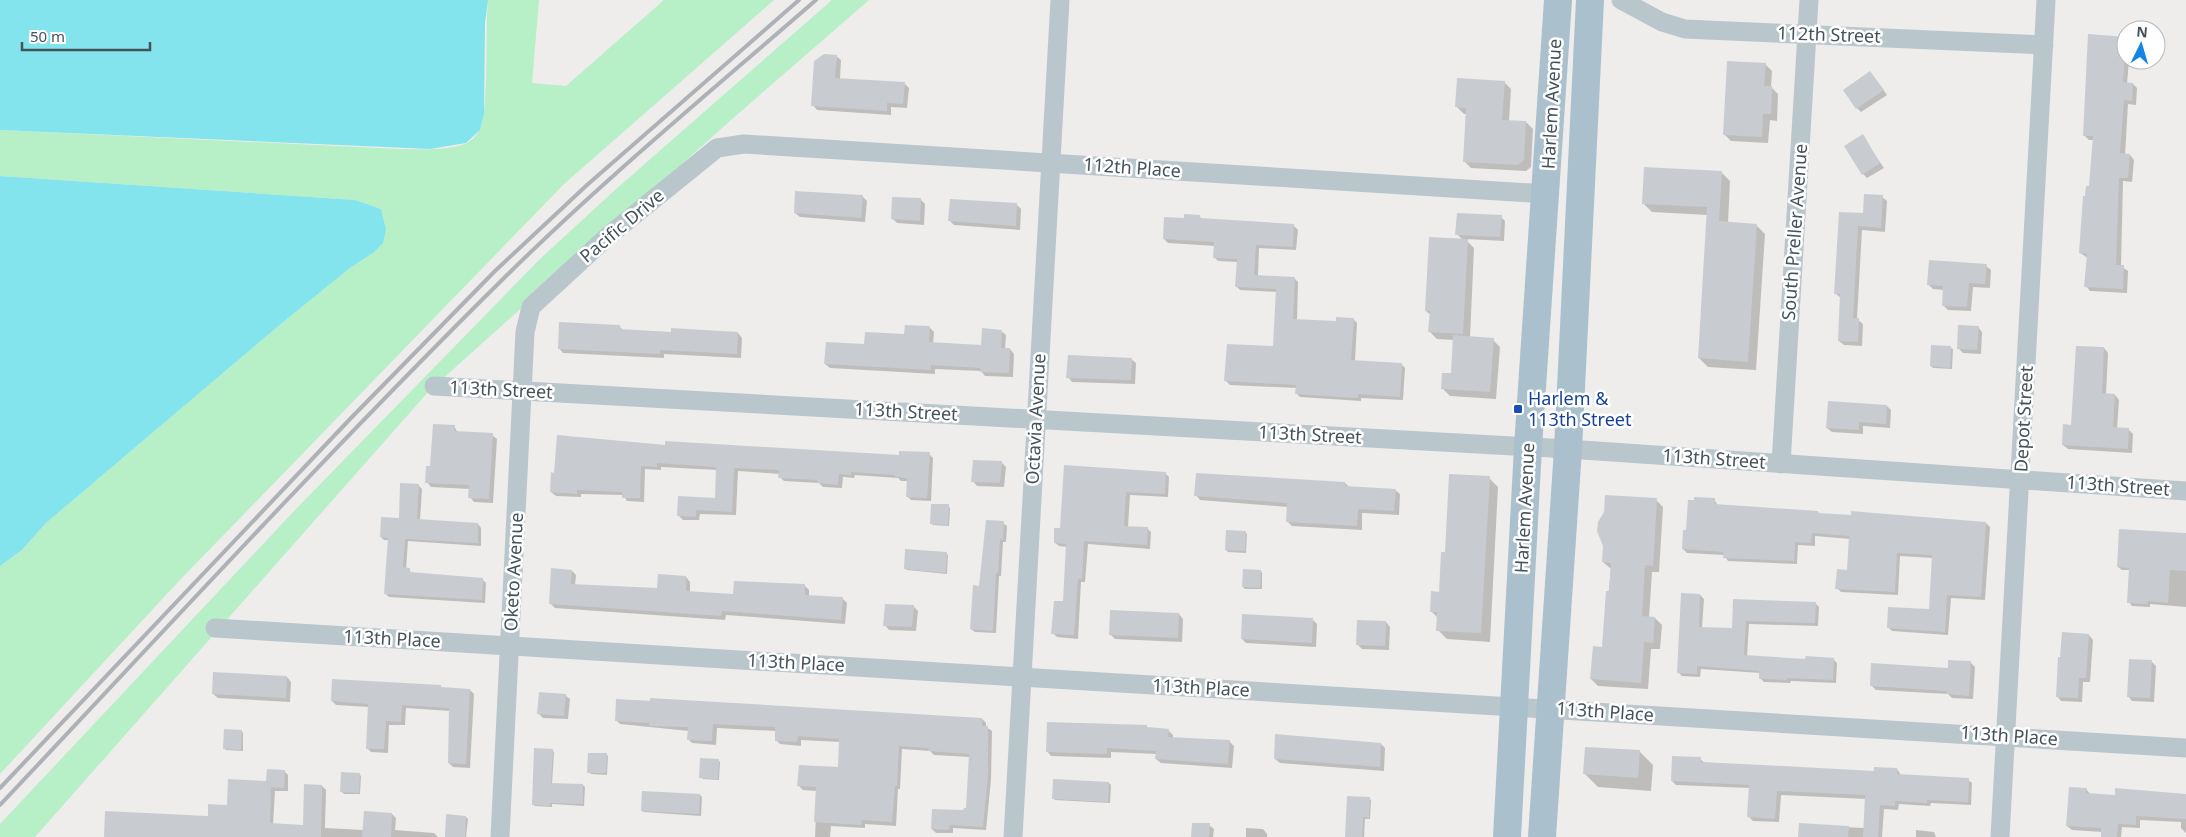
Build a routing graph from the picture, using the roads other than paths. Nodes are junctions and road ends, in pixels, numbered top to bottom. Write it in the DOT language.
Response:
graph roads {
  1 [pos="1060,0"];
  2 [pos="1558,0"];
  3 [pos="1590,0"];
  4 [pos="1621,0"];
  5 [pos="1810,0"];
  6 [pos="2046,0"];
  7 [pos="1808,34"];
  8 [pos="2044,45"];
  9 [pos="716,148"];
  10 [pos="1051,163"];
  11 [pos="1547,194"];
  12 [pos="531,307"];
  13 [pos="434,386"];
  14 [pos="523,391"];
  15 [pos="1036,419"];
  16 [pos="1528,447"];
  17 [pos="1568,450"];
  18 [pos="1781,464"];
  19 [pos="2020,480"];
  20 [pos="2186,491"];
  21 [pos="215,628"];
  22 [pos="510,646"];
  23 [pos="1022,677"];
  24 [pos="1514,706"];
  25 [pos="1551,708"];
  26 [pos="2006,736"];
  27 [pos="2186,748"];
  28 [pos="500,837"];
  29 [pos="1013,837"];
  30 [pos="1507,837"];
  31 [pos="1542,837"];
  32 [pos="2000,837"];
  1 -- 10 [label="street, Octavia Avenue"];
  2 -- 11 [label="main road, Harlem Avenue"];
  3 -- 17 [label="main road, Harlem Avenue"];
  4 -- 7 [label="street, 112th Street"];
  5 -- 7 [label="street, South Preller Avenue"];
  6 -- 8 [label="street, Depot Street"];
  7 -- 8 [label="street, 112th Street"];
  7 -- 18 [label="street, South Preller Avenue"];
  8 -- 19 [label="street, Depot Street"];
  9 -- 10 [label="street, 112th Place"];
  9 -- 12 [label="street, Pacific Drive"];
  10 -- 11 [label="street, 112th Place"];
  10 -- 15 [label="street, Octavia Avenue"];
  11 -- 16 [label="main road, Harlem Avenue"];
  12 -- 14 [label="street, Oketo Avenue"];
  13 -- 14 [label="street, 113th Street"];
  14 -- 15 [label="street, 113th Street"];
  14 -- 22 [label="street, Oketo Avenue"];
  15 -- 16 [label="street, 113th Street"];
  15 -- 23 [label="street, Octavia Avenue"];
  16 -- 17 [label="street, 113th Street"];
  16 -- 24 [label="main road, Harlem Avenue"];
  17 -- 18 [label="street, 113th Street"];
  17 -- 25 [label="main road, Harlem Avenue"];
  18 -- 19 [label="street, 113th Street"];
  19 -- 20 [label="street, 113th Street"];
  19 -- 26 [label="street, Depot Street"];
  21 -- 22 [label="street, 113th Place"];
  22 -- 23 [label="street, 113th Place"];
  22 -- 28 [label="street, Oketo Avenue"];
  23 -- 24 [label="street, 113th Place"];
  23 -- 29 [label="street, Octavia Avenue"];
  24 -- 25 [label="street, 113th Place"];
  24 -- 30 [label="main road, Harlem Avenue"];
  25 -- 26 [label="street, 113th Place"];
  25 -- 31 [label="main road, Harlem Avenue"];
  26 -- 27 [label="street, 113th Place"];
  26 -- 32 [label="street, Depot Street"];
}
